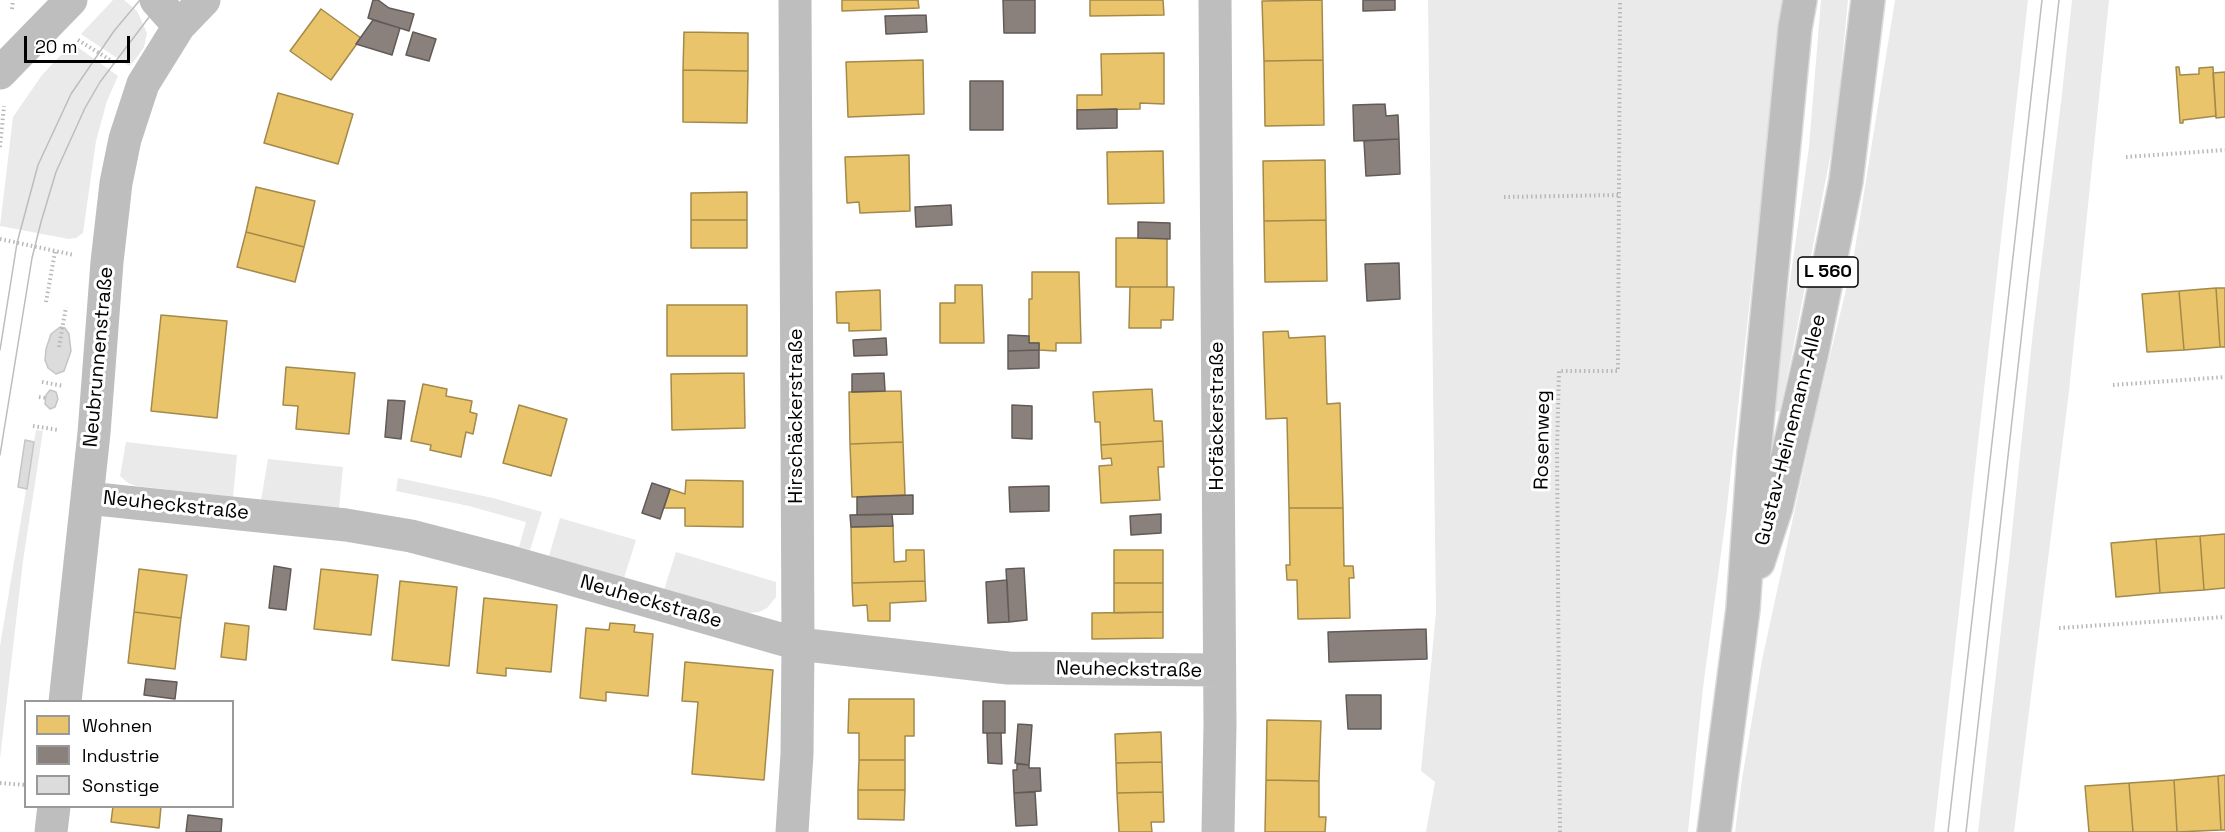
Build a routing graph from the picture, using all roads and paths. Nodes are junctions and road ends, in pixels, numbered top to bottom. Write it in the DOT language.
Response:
graph roads {
  1 [pos="71,0"];
  2 [pos="156,0"];
  3 [pos="204,0"];
  4 [pos="795,0"];
  5 [pos="1215,0"];
  6 [pos="1620,0"];
  7 [pos="1800,0"];
  8 [pos="1868,0"];
  9 [pos="179,26"];
  10 [pos="75,37"];
  11 [pos="0,73"];
  12 [pos="142,84"];
  13 [pos="2225,150"];
  14 [pos="2126,157"];
  15 [pos="1620,195"];
  16 [pos="1504,197"];
  17 [pos="0,239"];
  18 [pos="55,252"];
  19 [pos="75,256"];
  20 [pos="46,302"];
  21 [pos="65,314"];
  22 [pos="59,347"];
  23 [pos="2225,377"];
  24 [pos="42,382"];
  25 [pos="62,385"];
  26 [pos="2113,385"];
  27 [pos="39,397"];
  28 [pos="46,398"];
  29 [pos="33,426"];
  30 [pos="48,429"];
  31 [pos="87,498"];
  32 [pos="1743,609"];
  33 [pos="2225,617"];
  34 [pos="2059,628"];
  35 [pos="798,644"];
  36 [pos="1219,670"];
  37 [pos="65,700"];
  38 [pos="0,783"];
  39 [pos="24,785"];
  40 [pos="54,808"];
  41 [pos="51,832"];
  42 [pos="792,832"];
  43 [pos="1218,832"];
  44 [pos="1560,832"];
  45 [pos="1714,832"];
  1 -- 11 [label="street, bridge"];
  2 -- 9 [label="street"];
  3 -- 9 [label="street, Neubrunnenstraße"];
  4 -- 35 [label="street, Hirschäckerstraße"];
  5 -- 36 [label="street, Hofäckerstraße"];
  6 -- 15 [label="path, Rosenweg"];
  7 -- 32 [label="main road, Gustav-Heinemann-Allee / L 560"];
  8 -- 32 [label="main road, Gustav-Heinemann-Allee / L 560"];
  9 -- 12 [label="street, Neubrunnenstraße"];
  10 -- 12 [label="path"];
  12 -- 31 [label="street, Neubrunnenstraße"];
  13 -- 14 [label="path"];
  15 -- 16 [label="path"];
  15 -- 44 [label="path, Rosenweg"];
  17 -- 18 [label="path"];
  18 -- 19 [label="path"];
  18 -- 20 [label="path"];
  21 -- 22 [label="path"];
  23 -- 26 [label="path"];
  24 -- 25 [label="path"];
  27 -- 28 [label="path"];
  29 -- 30 [label="path"];
  31 -- 35 [label="street, Neuheckstraße"];
  31 -- 37 [label="street, Neubrunnenstraße"];
  32 -- 45 [label="main road, Gustav-Heinemann-Allee / L 560"];
  33 -- 34 [label="path"];
  35 -- 36 [label="street, Neuheckstraße"];
  35 -- 42 [label="street, Hirschäckerstraße"];
  36 -- 43 [label="street, Hofäckerstraße"];
  38 -- 39 [label="path"];
  40 -- 41 [label="street"];
}
